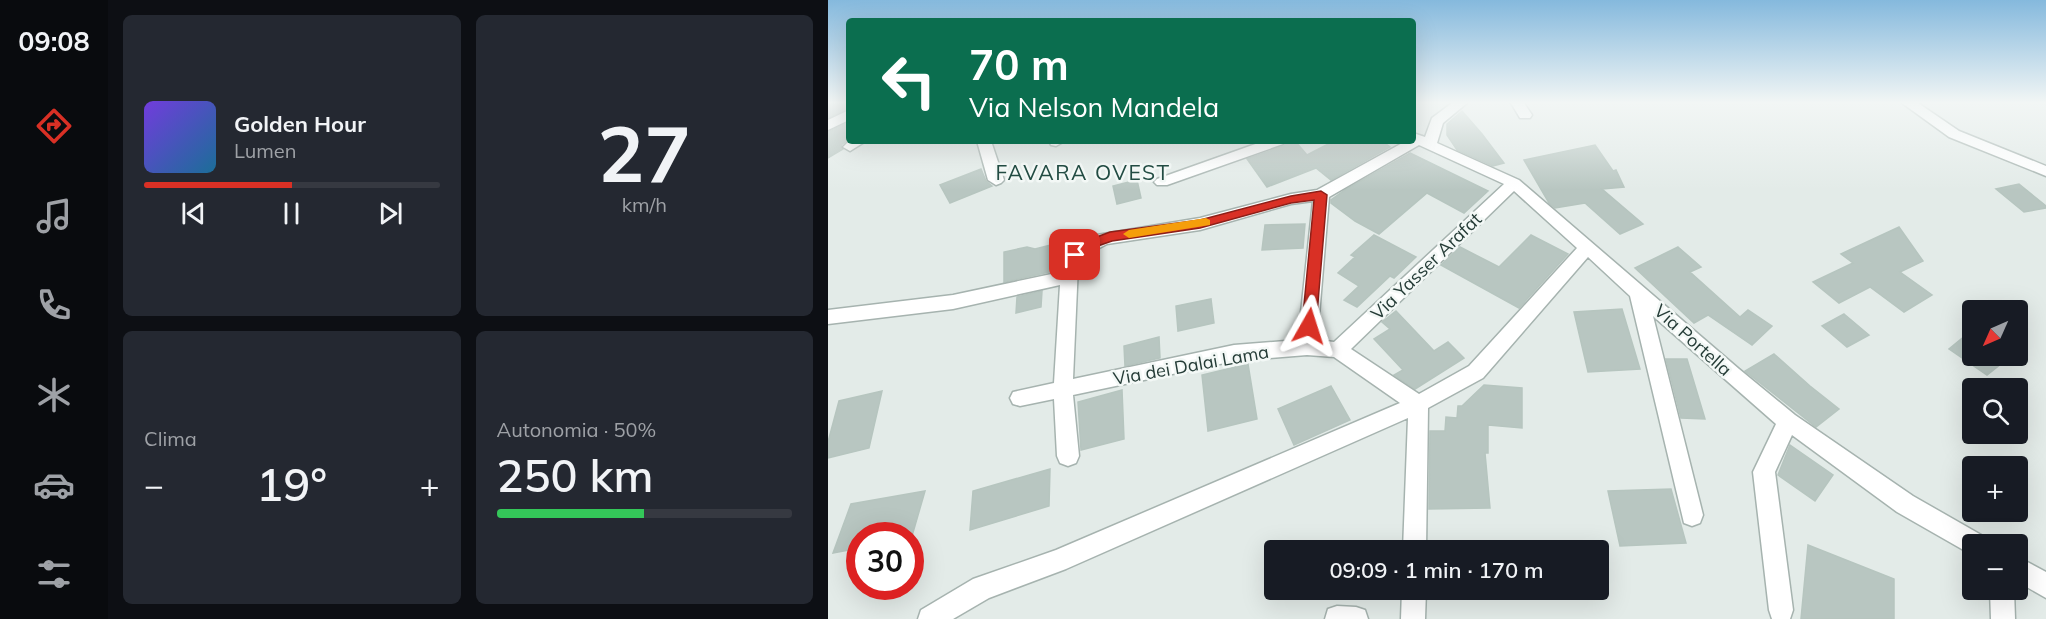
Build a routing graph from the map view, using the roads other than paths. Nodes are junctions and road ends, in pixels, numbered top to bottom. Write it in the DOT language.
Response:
graph roads {
  1 [pos="1950,132"];
  2 [pos="1420,141"];
  3 [pos="985,144"];
  4 [pos="1270,144"];
  5 [pos="1414,144"];
  6 [pos="2046,171"];
  7 [pos="996,180"];
  8 [pos="1162,182"];
  9 [pos="1514,183"];
  10 [pos="1321,195"];
  11 [pos="1588,246"];
  12 [pos="1071,276"];
  13 [pos="1638,291"];
  14 [pos="828,317"];
  15 [pos="1307,347"];
  16 [pos="1338,350"];
  17 [pos="1063,389"];
  18 [pos="1020,398"];
  19 [pos="1418,404"];
  20 [pos="1788,421"];
  21 [pos="1068,456"];
  22 [pos="1692,515"];
  23 [pos="1962,537"];
  24 [pos="1415,540"];
  25 [pos="2028,575"];
  26 [pos="2046,586"];
  27 [pos="1414,600"];
  28 [pos="2002,600"];
  29 [pos="1781,610"];
  30 [pos="1337,618"];
  31 [pos="930,619"];
  32 [pos="1356,619"];
  33 [pos="1413,619"];
  34 [pos="2003,619"];
  1 -- 6 [label="street"];
  2 -- 9 [label="street, Via Portella"];
  3 -- 7 [label="street"];
  4 -- 8 [label="street"];
  5 -- 10 [label="street"];
  9 -- 11 [label="street, Via Portella"];
  9 -- 16 [label="street, Via Yasser Arafat"];
  10 -- 12 [label="street"];
  10 -- 15 [label="street"];
  11 -- 13 [label="street, Via Portella"];
  11 -- 19 [label="street"];
  12 -- 14 [label="street"];
  12 -- 17 [label="street"];
  13 -- 20 [label="street, Via Portella"];
  13 -- 22 [label="street"];
  15 -- 16 [label="street, Via dei Dalai Lama"];
  15 -- 17 [label="street, Via dei Dalai Lama"];
  16 -- 19 [label="street, Via dei Dalai Lama"];
  17 -- 18 [label="street, Via dei Dalai Lama"];
  17 -- 21 [label="street"];
  19 -- 24 [label="street"];
  19 -- 31 [label="street"];
  20 -- 23 [label="street, Via Portella"];
  20 -- 29 [label="street"];
  25 -- 26 [label="street"];
  27 -- 33 [label="street"];
  28 -- 34 [label="street"];
  30 -- 32 [label="street"];
}
